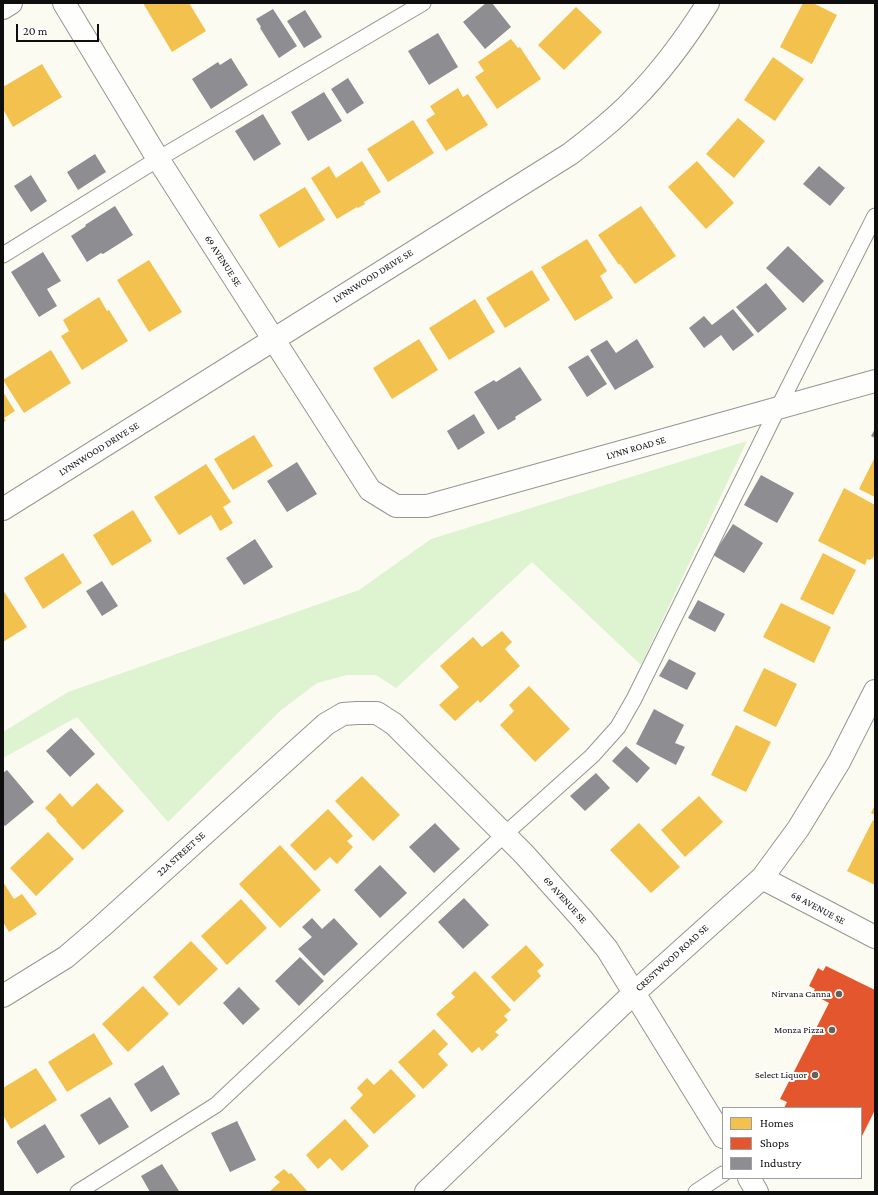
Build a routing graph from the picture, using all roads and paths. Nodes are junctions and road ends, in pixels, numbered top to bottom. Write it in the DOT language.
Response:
graph roads {
  1 [pos="11,3"];
  2 [pos="64,3"];
  3 [pos="423,3"];
  4 [pos="708,3"];
  5 [pos="3,8"];
  6 [pos="158,159"];
  7 [pos="875,216"];
  8 [pos="3,255"];
  9 [pos="273,339"];
  10 [pos="875,381"];
  11 [pos="778,408"];
  12 [pos="396,506"];
  13 [pos="3,510"];
  14 [pos="875,691"];
  15 [pos="357,713"];
  16 [pos="505,834"];
  17 [pos="762,878"];
  18 [pos="875,937"];
  19 [pos="634,993"];
  20 [pos="3,996"];
  21 [pos="722,1134"];
  22 [pos="722,1175"];
  23 [pos="750,1179"];
  24 [pos="78,1192"];
  25 [pos="426,1192"];
  26 [pos="696,1192"];
  27 [pos="758,1192"];
  1 -- 5 [label="street"];
  2 -- 6 [label="street, 69 AVENUE SE"];
  3 -- 6 [label="lane"];
  4 -- 9 [label="street, LYNNWOOD DRIVE SE"];
  6 -- 8 [label="lane"];
  6 -- 9 [label="street, 69 AVENUE SE"];
  7 -- 11 [label="lane"];
  9 -- 12 [label="street, 69 AVENUE SE"];
  9 -- 13 [label="street, LYNNWOOD DRIVE SE"];
  10 -- 11 [label="street, LYNN ROAD SE"];
  11 -- 12 [label="street, LYNN ROAD SE"];
  11 -- 16 [label="lane"];
  14 -- 17 [label="street, CRESTWOOD ROAD SE"];
  15 -- 16 [label="street, 69 AVENUE SE"];
  15 -- 20 [label="street, 22A STREET SE"];
  16 -- 19 [label="street, 69 AVENUE SE"];
  16 -- 24 [label="lane"];
  17 -- 18 [label="street, 68 AVENUE SE"];
  17 -- 19 [label="street, CRESTWOOD ROAD SE"];
  19 -- 21 [label="street, 69 AVENUE SE"];
  19 -- 25 [label="street, CRESTWOOD ROAD SE"];
  22 -- 26 [label="lane"];
  23 -- 27 [label="street"];
}
